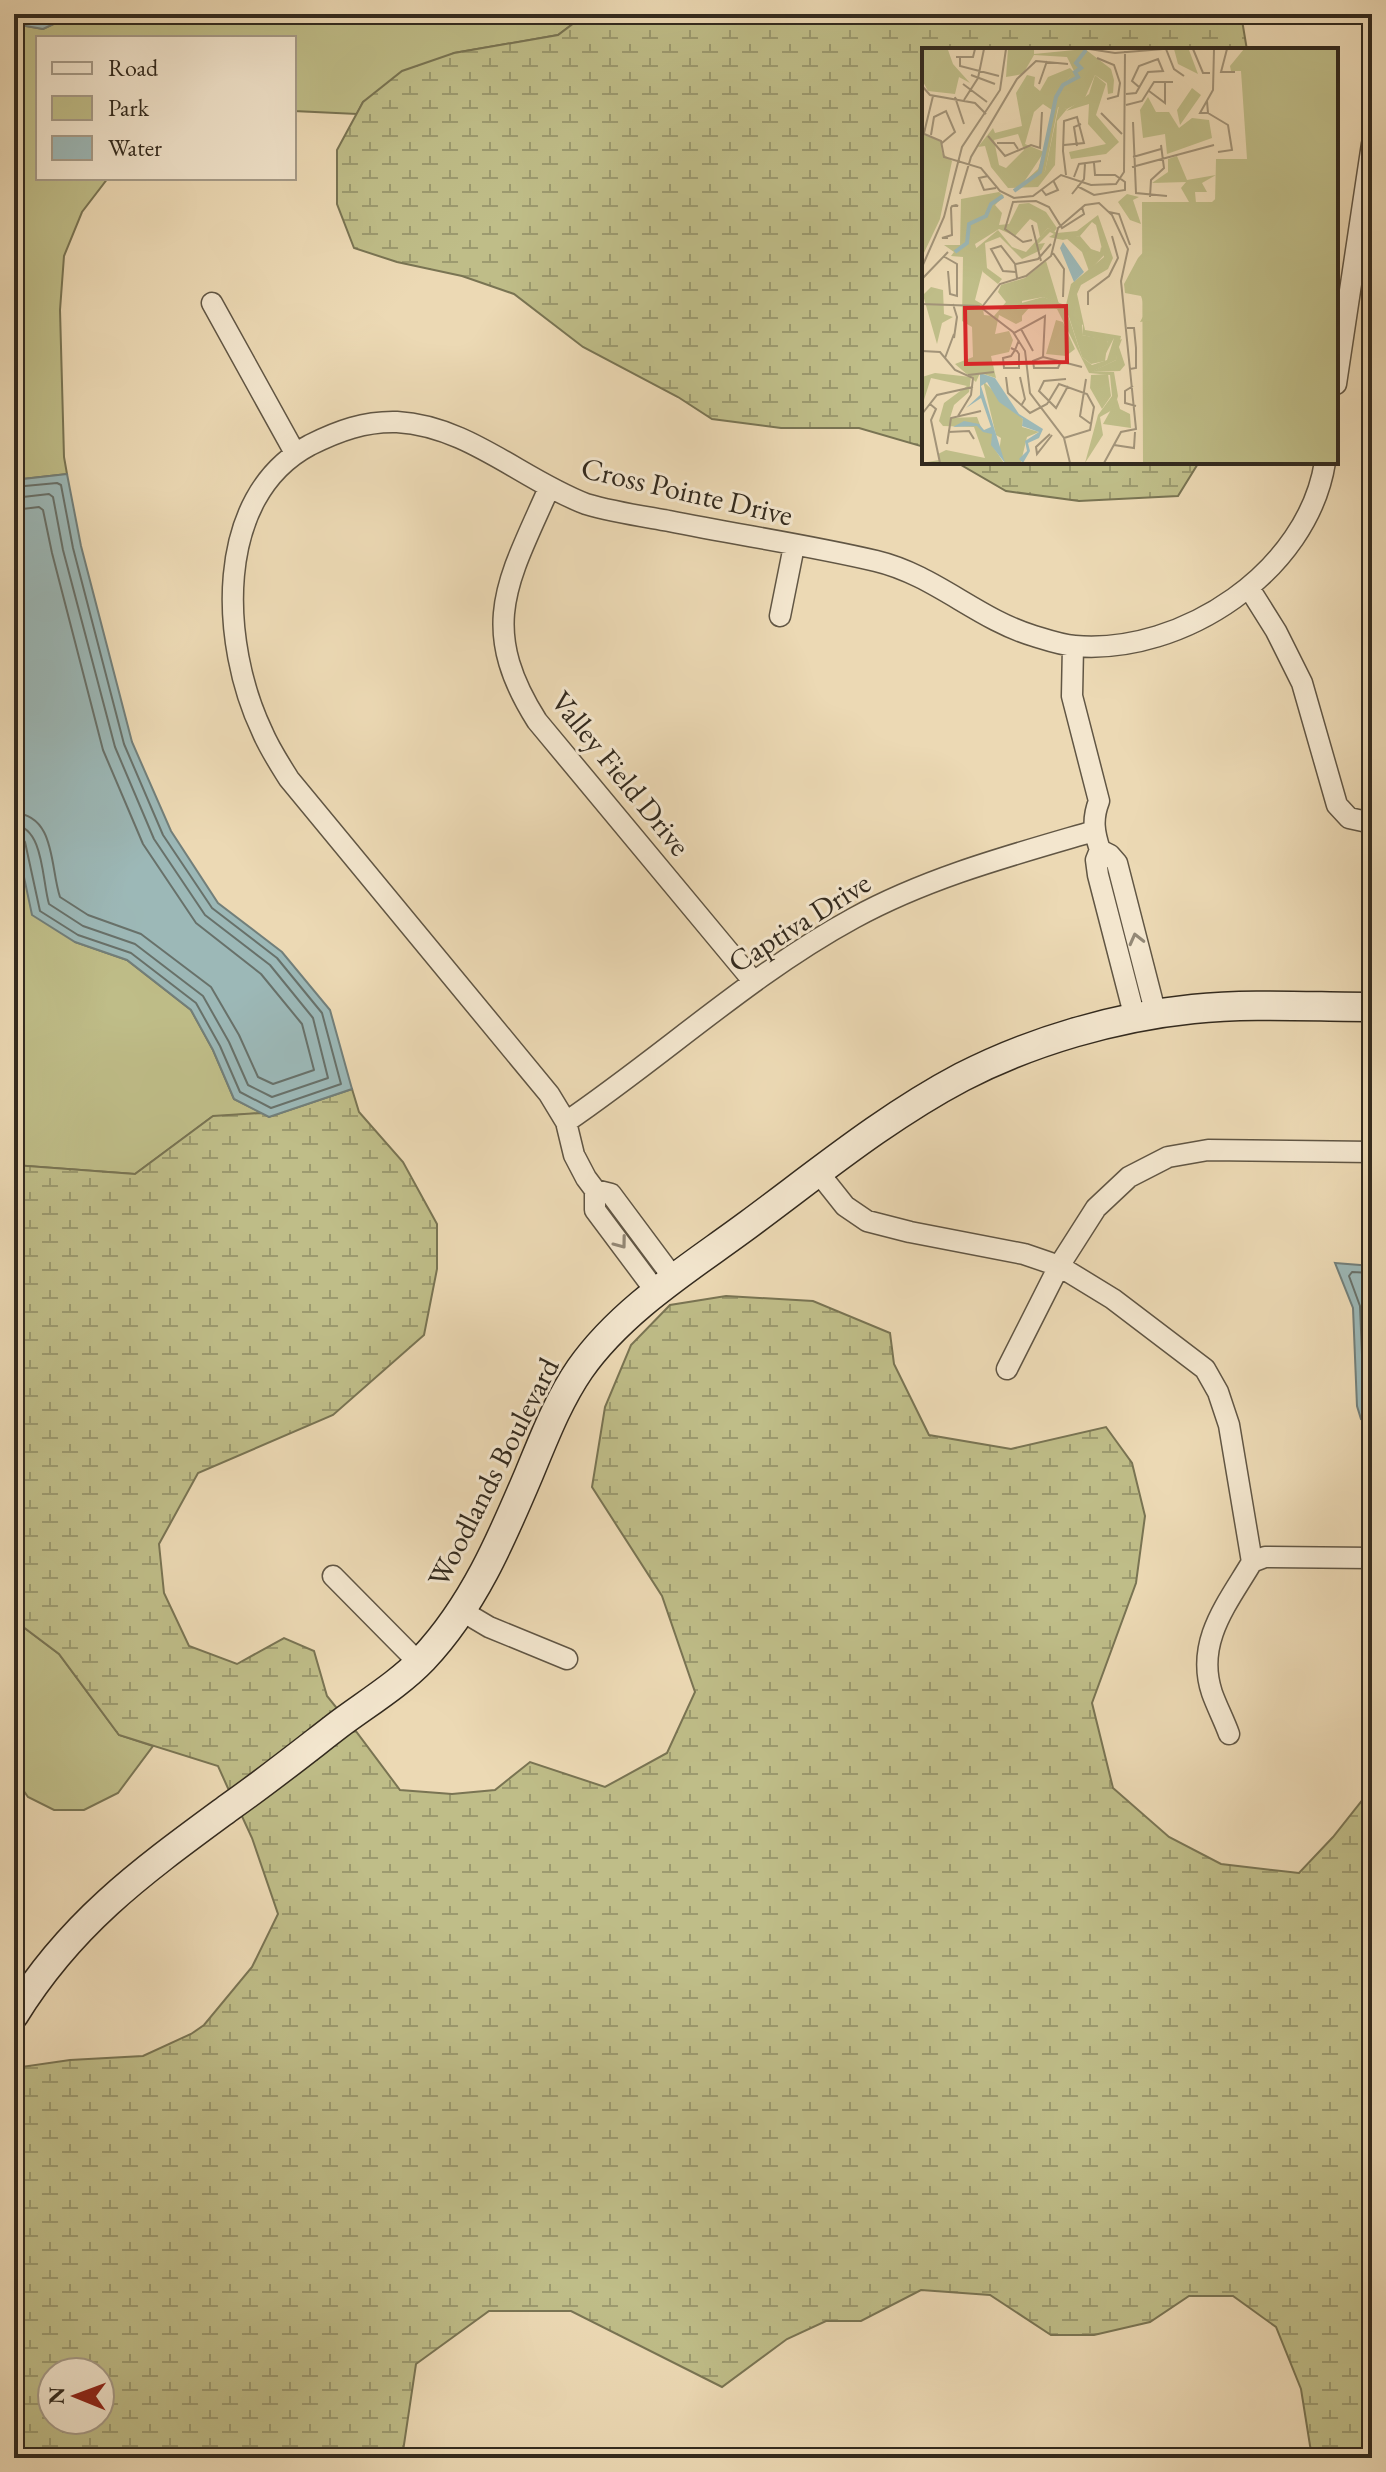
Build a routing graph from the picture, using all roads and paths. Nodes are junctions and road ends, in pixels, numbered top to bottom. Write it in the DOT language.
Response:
graph roads {
  1 [pos="1372,147"];
  2 [pos="212,303"];
  3 [pos="1338,371"];
  4 [pos="295,453"];
  5 [pos="1325,464"];
  6 [pos="549,488"];
  7 [pos="794,546"];
  8 [pos="1249,588"];
  9 [pos="780,616"];
  10 [pos="1073,646"];
  11 [pos="1372,823"];
  12 [pos="1097,840"];
  13 [pos="754,982"];
  14 [pos="1372,1007"];
  15 [pos="1146,1017"];
  16 [pos="566,1122"];
  17 [pos="1372,1152"];
  18 [pos="818,1172"];
  19 [pos="1059,1266"];
  20 [pos="666,1286"];
  21 [pos="1007,1369"];
  22 [pos="1372,1558"];
  23 [pos="1252,1562"];
  24 [pos="333,1576"];
  25 [pos="462,1611"];
  26 [pos="567,1659"];
  27 [pos="419,1663"];
  28 [pos="1229,1734"];
  29 [pos="14,2015"];
  1 -- 3 [label="street"];
  2 -- 4 [label="street"];
  4 -- 6 [label="street, Cross Pointe Drive"];
  4 -- 16 [label="street, Cross Pointe Drive"];
  5 -- 8 [label="street, Cross Pointe Drive"];
  6 -- 7 [label="street, Cross Pointe Drive"];
  6 -- 13 [label="street, Valley Field Drive"];
  7 -- 9 [label="street"];
  7 -- 10 [label="street, Cross Pointe Drive"];
  8 -- 10 [label="street, Cross Pointe Drive"];
  8 -- 11 [label="street"];
  10 -- 12 [label="street"];
  12 -- 13 [label="street, Captiva Drive"];
  12 -- 15 [label="street"];
  13 -- 16 [label="street, Captiva Drive"];
  14 -- 15 [label="street, Woodlands Boulevard"];
  15 -- 18 [label="street, Woodlands Boulevard"];
  16 -- 20 [label="street, Cross Pointe Drive"];
  17 -- 19 [label="street"];
  18 -- 19 [label="street"];
  18 -- 20 [label="street, Woodlands Boulevard"];
  19 -- 21 [label="street"];
  19 -- 23 [label="street"];
  20 -- 25 [label="street, Woodlands Boulevard"];
  22 -- 23 [label="street"];
  23 -- 28 [label="street"];
  24 -- 27 [label="street"];
  25 -- 26 [label="street"];
  25 -- 27 [label="street, Woodlands Boulevard"];
  27 -- 29 [label="street, Woodlands Boulevard"];
}
